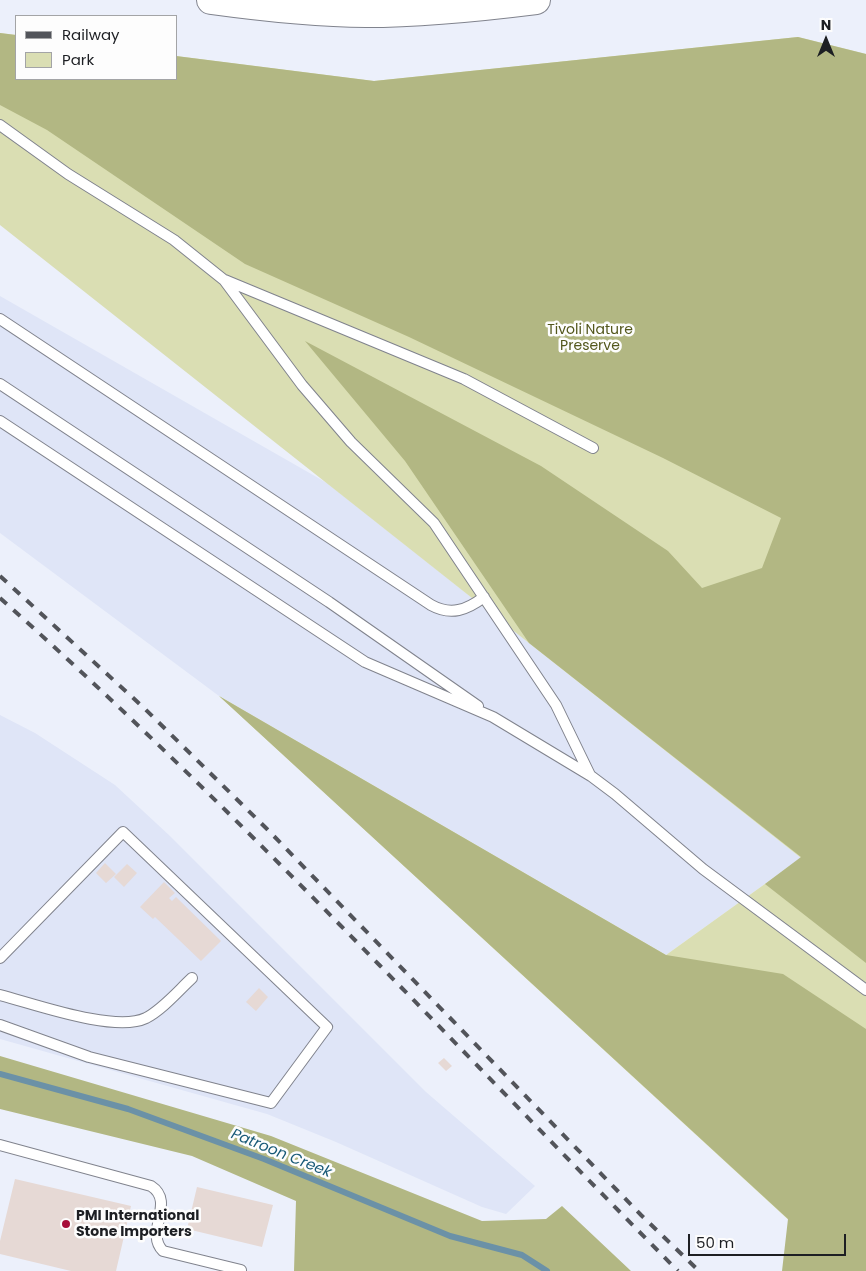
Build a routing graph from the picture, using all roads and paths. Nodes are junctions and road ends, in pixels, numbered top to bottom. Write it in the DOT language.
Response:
graph roads {
  1 [pos="211,0"];
  2 [pos="536,0"];
  3 [pos="0,125"];
  4 [pos="224,280"];
  5 [pos="0,319"];
  6 [pos="0,384"];
  7 [pos="0,421"];
  8 [pos="593,448"];
  9 [pos="484,597"];
  10 [pos="493,717"];
  11 [pos="590,776"];
  12 [pos="0,958"];
  13 [pos="192,978"];
  14 [pos="866,990"];
  15 [pos="0,995"];
  16 [pos="0,1025"];
  17 [pos="0,1145"];
  18 [pos="241,1270"];
  1 -- 2 [label="highway"];
  3 -- 4 [label="lane"];
  4 -- 8 [label="lane"];
  4 -- 9 [label="lane"];
  5 -- 9 [label="lane"];
  6 -- 10 [label="lane"];
  7 -- 10 [label="lane"];
  9 -- 11 [label="lane"];
  10 -- 11 [label="lane"];
  11 -- 14 [label="lane"];
  12 -- 16 [label="lane"];
  13 -- 15 [label="lane"];
  17 -- 18 [label="lane"];
}
